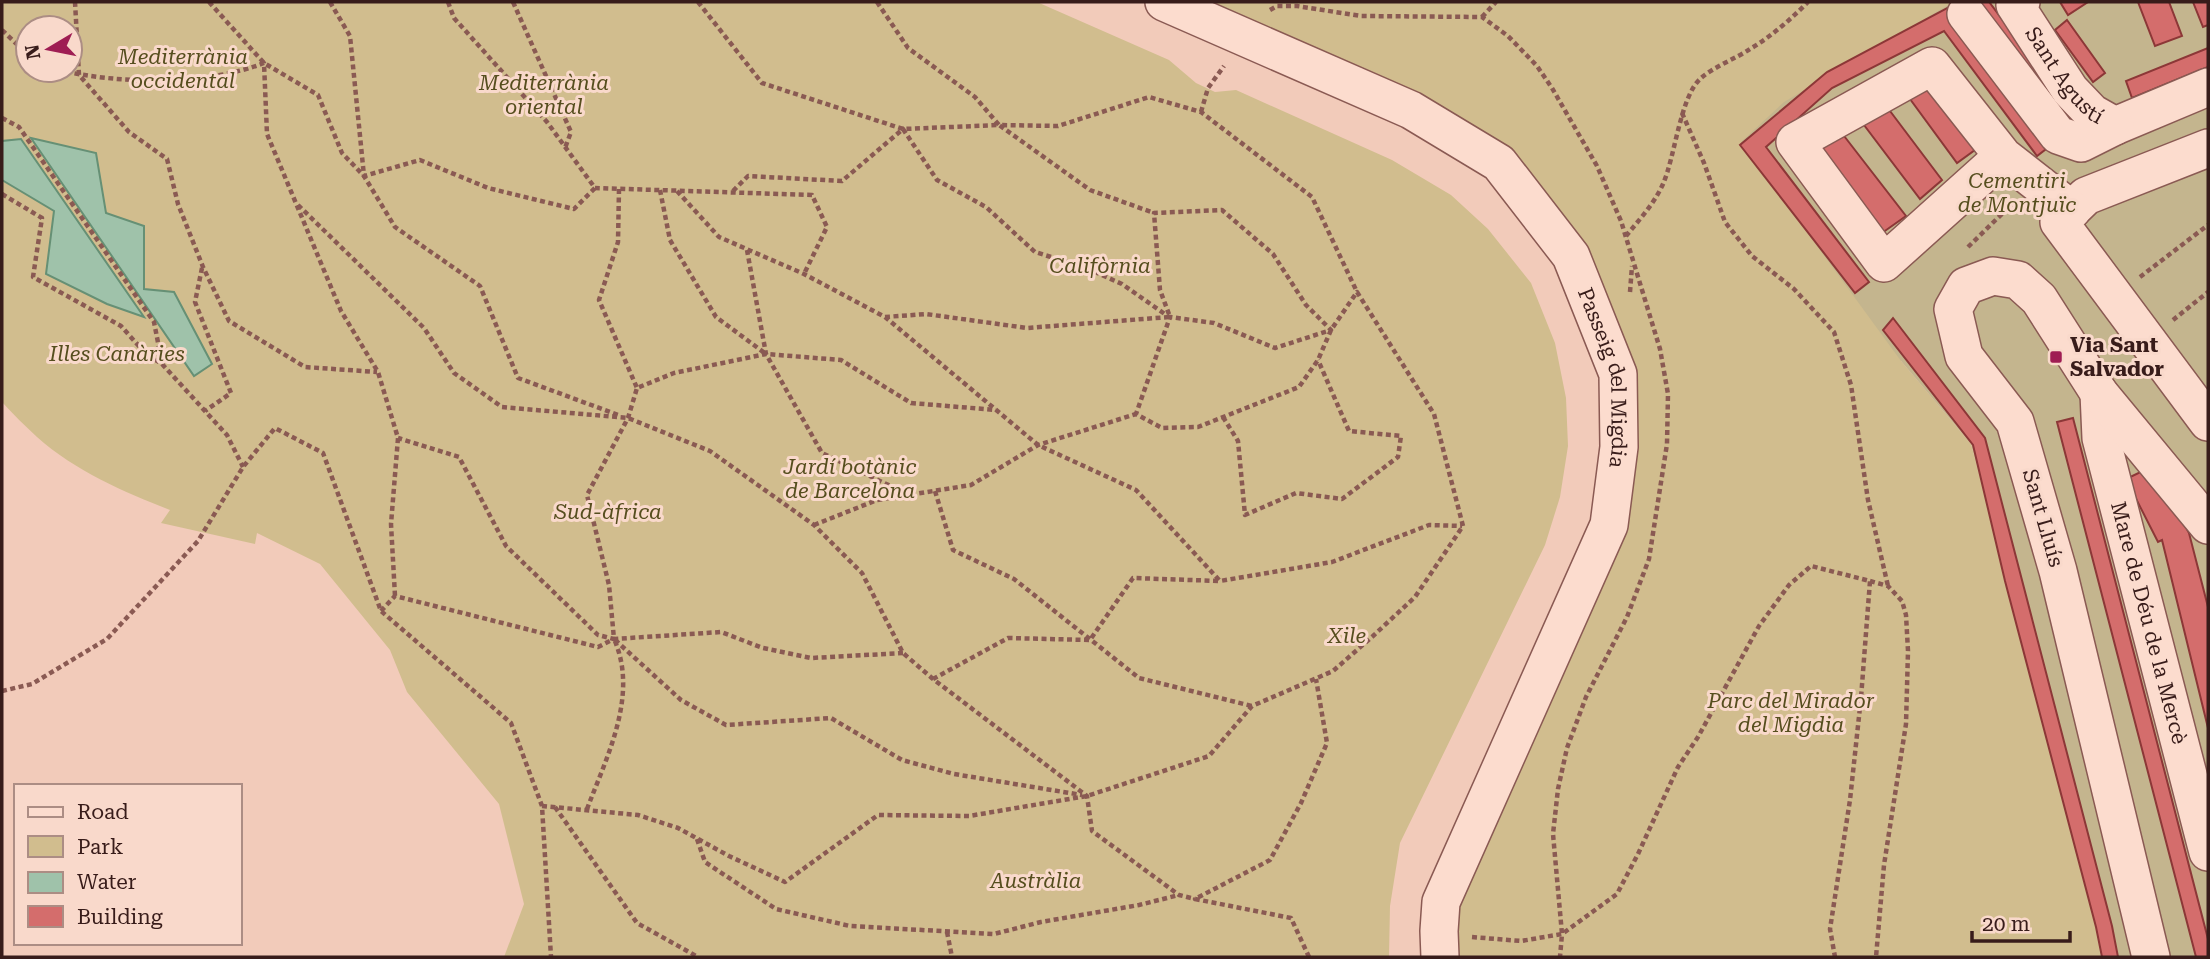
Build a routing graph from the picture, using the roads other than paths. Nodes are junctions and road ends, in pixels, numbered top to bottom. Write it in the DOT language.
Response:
graph roads {
  1 [pos="1164,2"];
  2 [pos="2021,2"];
  3 [pos="1966,15"];
  4 [pos="2208,87"];
  5 [pos="2115,126"];
  6 [pos="2208,148"];
  7 [pos="2003,156"];
  8 [pos="2072,210"];
  9 [pos="2099,393"];
  10 [pos="2208,422"];
  11 [pos="2208,525"];
  12 [pos="2208,852"];
  13 [pos="1440,944"];
  14 [pos="2151,957"];
  1 -- 13 [label="street, Passeig del Migdia"];
  2 -- 5 [label="street, Sant Agustí"];
  3 -- 5 [label="street"];
  4 -- 5 [label="street, Sant Agustí"];
  6 -- 8 [label="street"];
  7 -- 7 [label="street"];
  7 -- 8 [label="street"];
  8 -- 10 [label="street"];
  9 -- 11 [label="street, Sant Lluís"];
  9 -- 12 [label="street, Mare de Déu de la Mercè"];
  9 -- 14 [label="street, Sant Lluís"];
}
